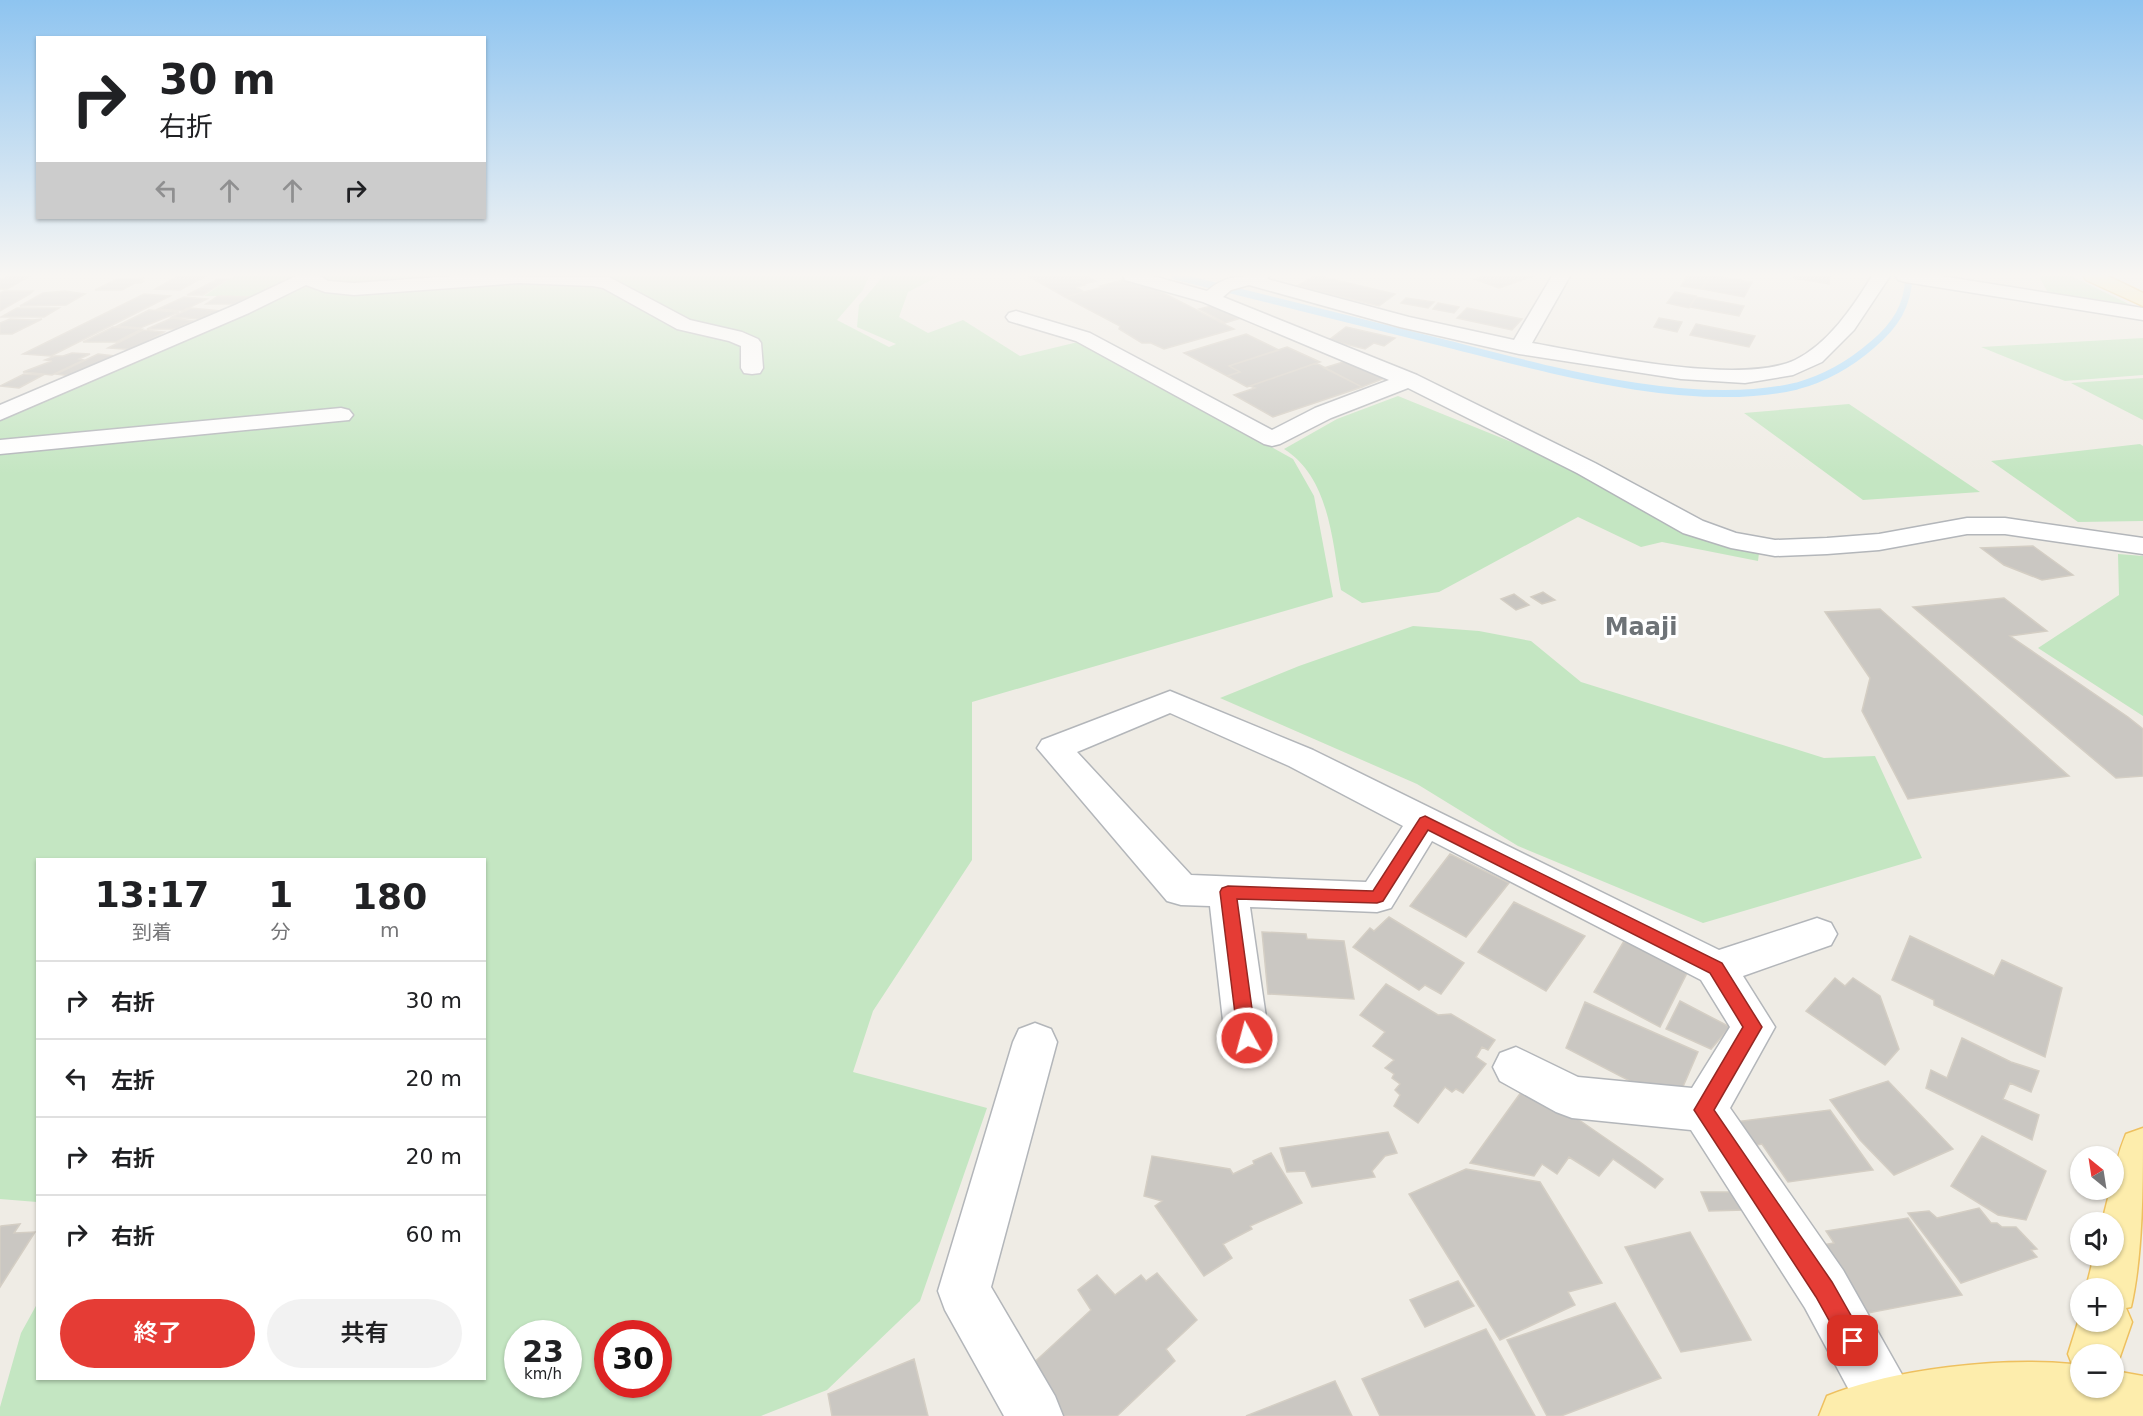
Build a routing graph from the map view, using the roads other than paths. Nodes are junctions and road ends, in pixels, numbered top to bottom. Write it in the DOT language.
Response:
graph roads {
  1 [pos="163,342"];
  2 [pos="749,342"];
  3 [pos="1092,342"];
  4 [pos="1326,342"];
  5 [pos="1493,342"];
  6 [pos="1523,342"];
  7 [pos="1830,342"];
  8 [pos="1519,348"];
  9 [pos="752,368"];
  10 [pos="1409,380"];
  11 [pos="0,413"];
  12 [pos="341,416"];
  13 [pos="0,447"];
  14 [pos="2143,546"];
  15 [pos="1425,822"];
  16 [pos="1228,892"];
  17 [pos="1817,934"];
  18 [pos="1716,968"];
  19 [pos="1247,1038"];
  20 [pos="1035,1042"];
  21 [pos="1516,1067"];
  22 [pos="1704,1110"];
  23 [pos="2143,1150"];
  24 [pos="2114,1278"];
  25 [pos="2070,1380"];
  26 [pos="2124,1395"];
  27 [pos="2143,1404"];
  28 [pos="1868,1411"];
  29 [pos="1035,1416"];
  1 -- 11 [label="street"];
  2 -- 9 [label="street"];
  3 -- 10 [label="street"];
  4 -- 10 [label="street"];
  5 -- 8 [label="street"];
  6 -- 8 [label="street"];
  7 -- 8 [label="street"];
  10 -- 14 [label="street"];
  12 -- 13 [label="street"];
  15 -- 16 [label="street"];
  15 -- 16 [label="street"];
  15 -- 18 [label="street"];
  16 -- 19 [label="street"];
  17 -- 18 [label="street"];
  18 -- 22 [label="street"];
  20 -- 29 [label="street"];
  21 -- 22 [label="street"];
  22 -- 28 [label="street"];
  23 -- 24 [label="main road"];
  25 -- 28 [label="main road"];
  26 -- 27 [label="main road"];
}
